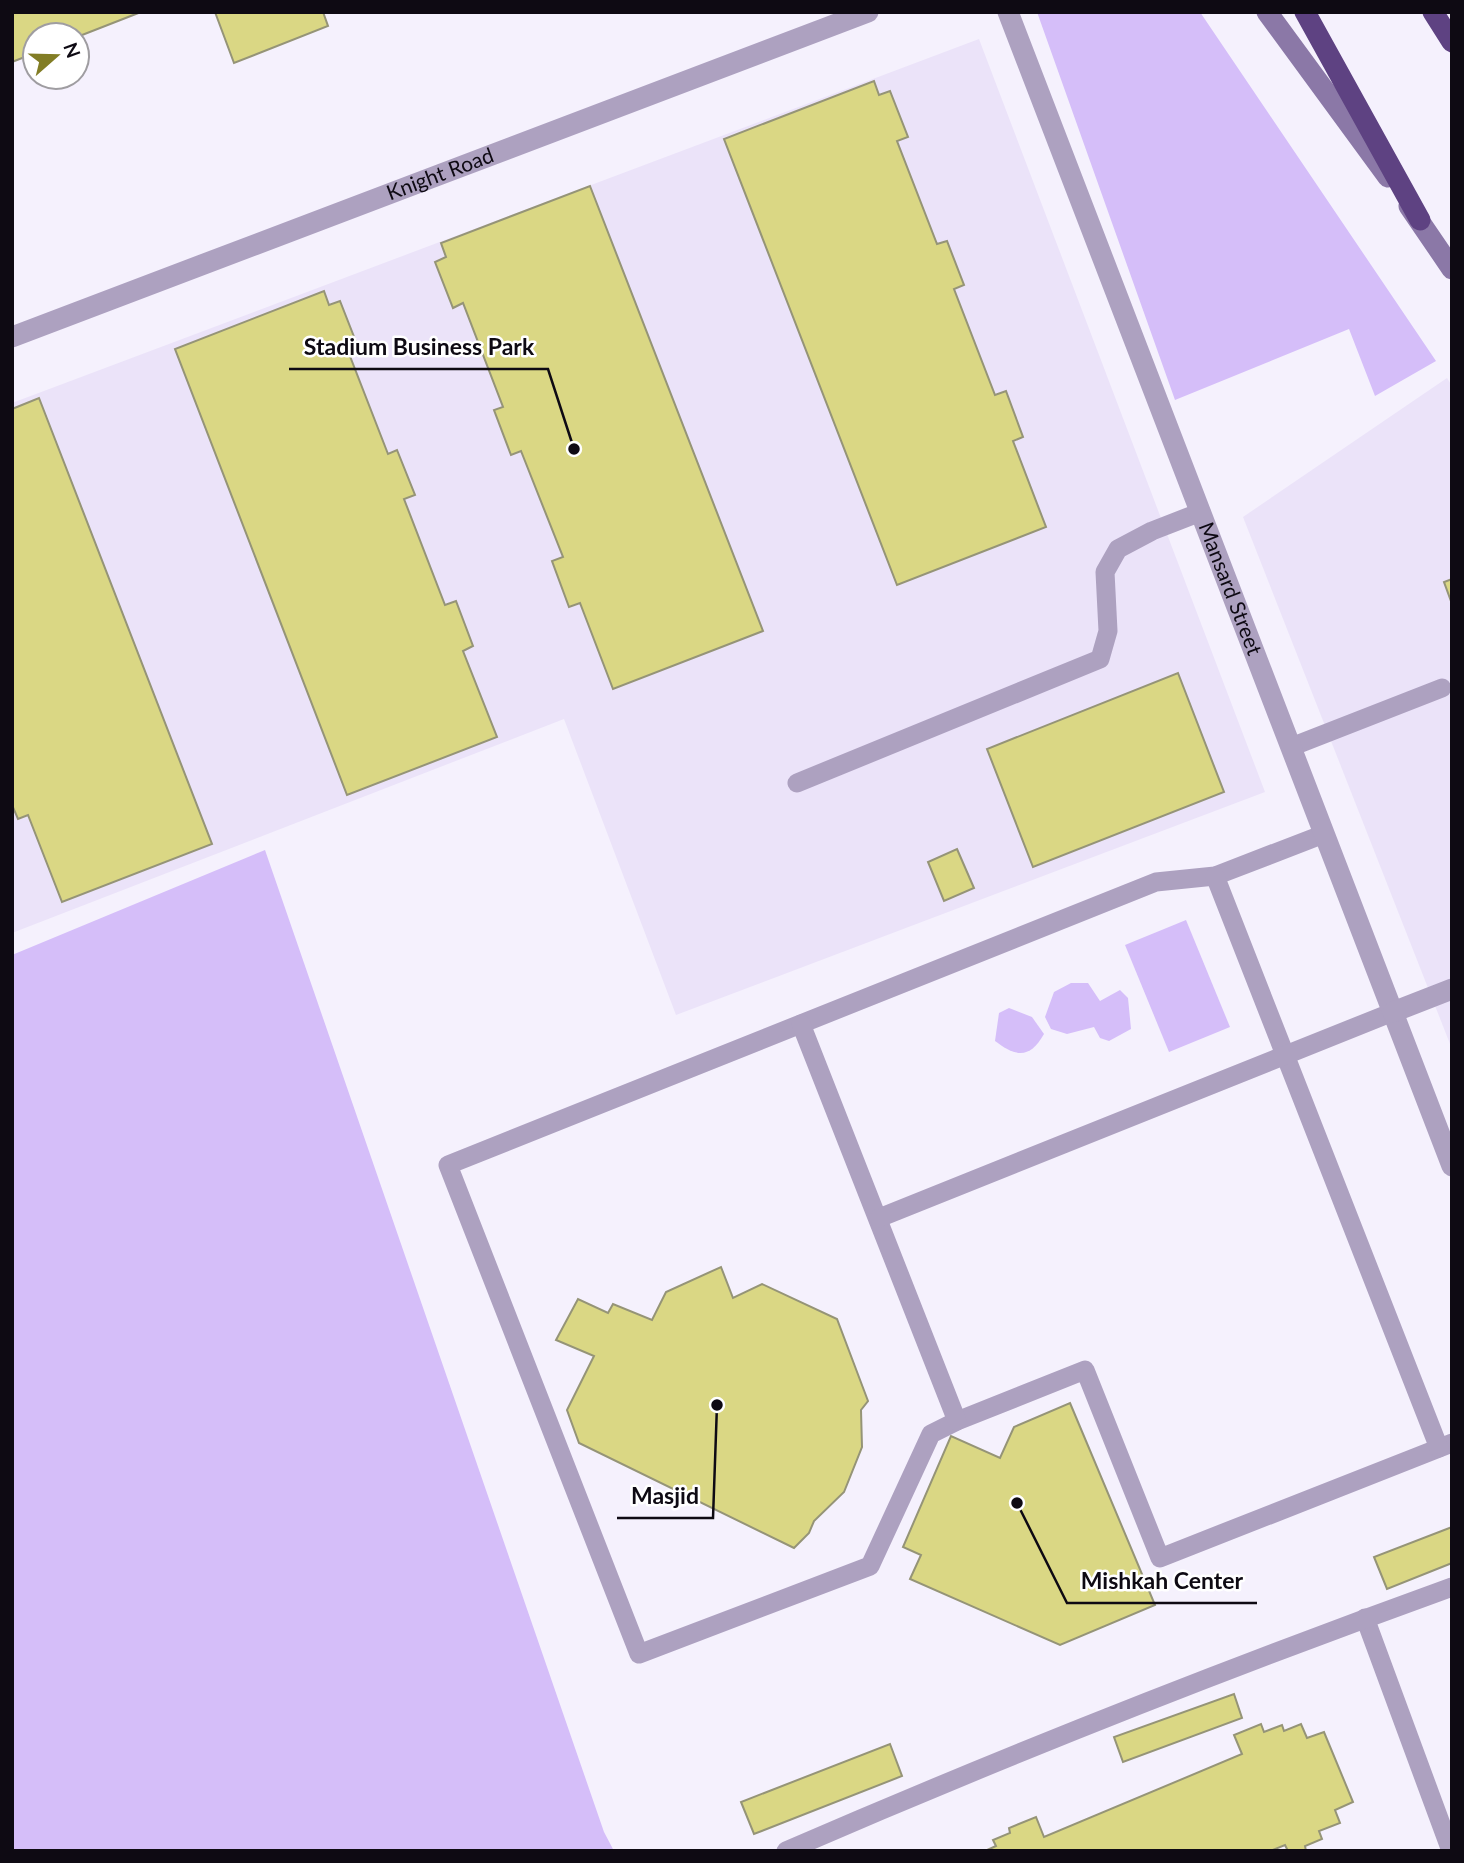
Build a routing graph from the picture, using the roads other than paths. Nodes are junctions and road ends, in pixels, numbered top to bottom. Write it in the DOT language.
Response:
graph roads {
  1 [pos="868,12"];
  2 [pos="1008,12"];
  3 [pos="1267,12"];
  4 [pos="1305,12"];
  5 [pos="1433,12"];
  6 [pos="1452,42"];
  7 [pos="1420,220"];
  8 [pos="1452,269"];
  9 [pos="12,337"];
  10 [pos="1201,512"];
  11 [pos="1442,688"];
  12 [pos="1291,747"];
  13 [pos="797,783"];
  14 [pos="1324,834"];
  15 [pos="1215,876"];
  16 [pos="1452,989"];
  17 [pos="1393,1012"];
  18 [pos="801,1024"];
  19 [pos="1285,1055"];
  20 [pos="1452,1166"];
  21 [pos="879,1218"];
  22 [pos="957,1421"];
  23 [pos="1445,1446"];
  24 [pos="1452,1587"];
  25 [pos="1365,1618"];
  26 [pos="786,1851"];
  27 [pos="1451,1851"];
  1 -- 9 [label="street, Knight Road"];
  2 -- 10 [label="street, Mansard Street"];
  3 -- 7 [label="main road"];
  4 -- 7 [label="highway"];
  5 -- 6 [label="highway"];
  7 -- 8 [label="main road"];
  10 -- 12 [label="street, Mansard Street"];
  10 -- 13 [label="lane"];
  11 -- 12 [label="lane"];
  12 -- 14 [label="street, Mansard Street"];
  14 -- 15 [label="lane"];
  14 -- 17 [label="street, Mansard Street"];
  15 -- 18 [label="lane"];
  15 -- 19 [label="lane"];
  16 -- 17 [label="street"];
  17 -- 19 [label="lane"];
  17 -- 20 [label="street, Mansard Street"];
  18 -- 21 [label="lane"];
  18 -- 22 [label="lane"];
  19 -- 21 [label="lane"];
  19 -- 23 [label="lane"];
  21 -- 22 [label="lane"];
  22 -- 23 [label="lane"];
  24 -- 25 [label="lane"];
  25 -- 26 [label="lane"];
  25 -- 27 [label="lane"];
}
